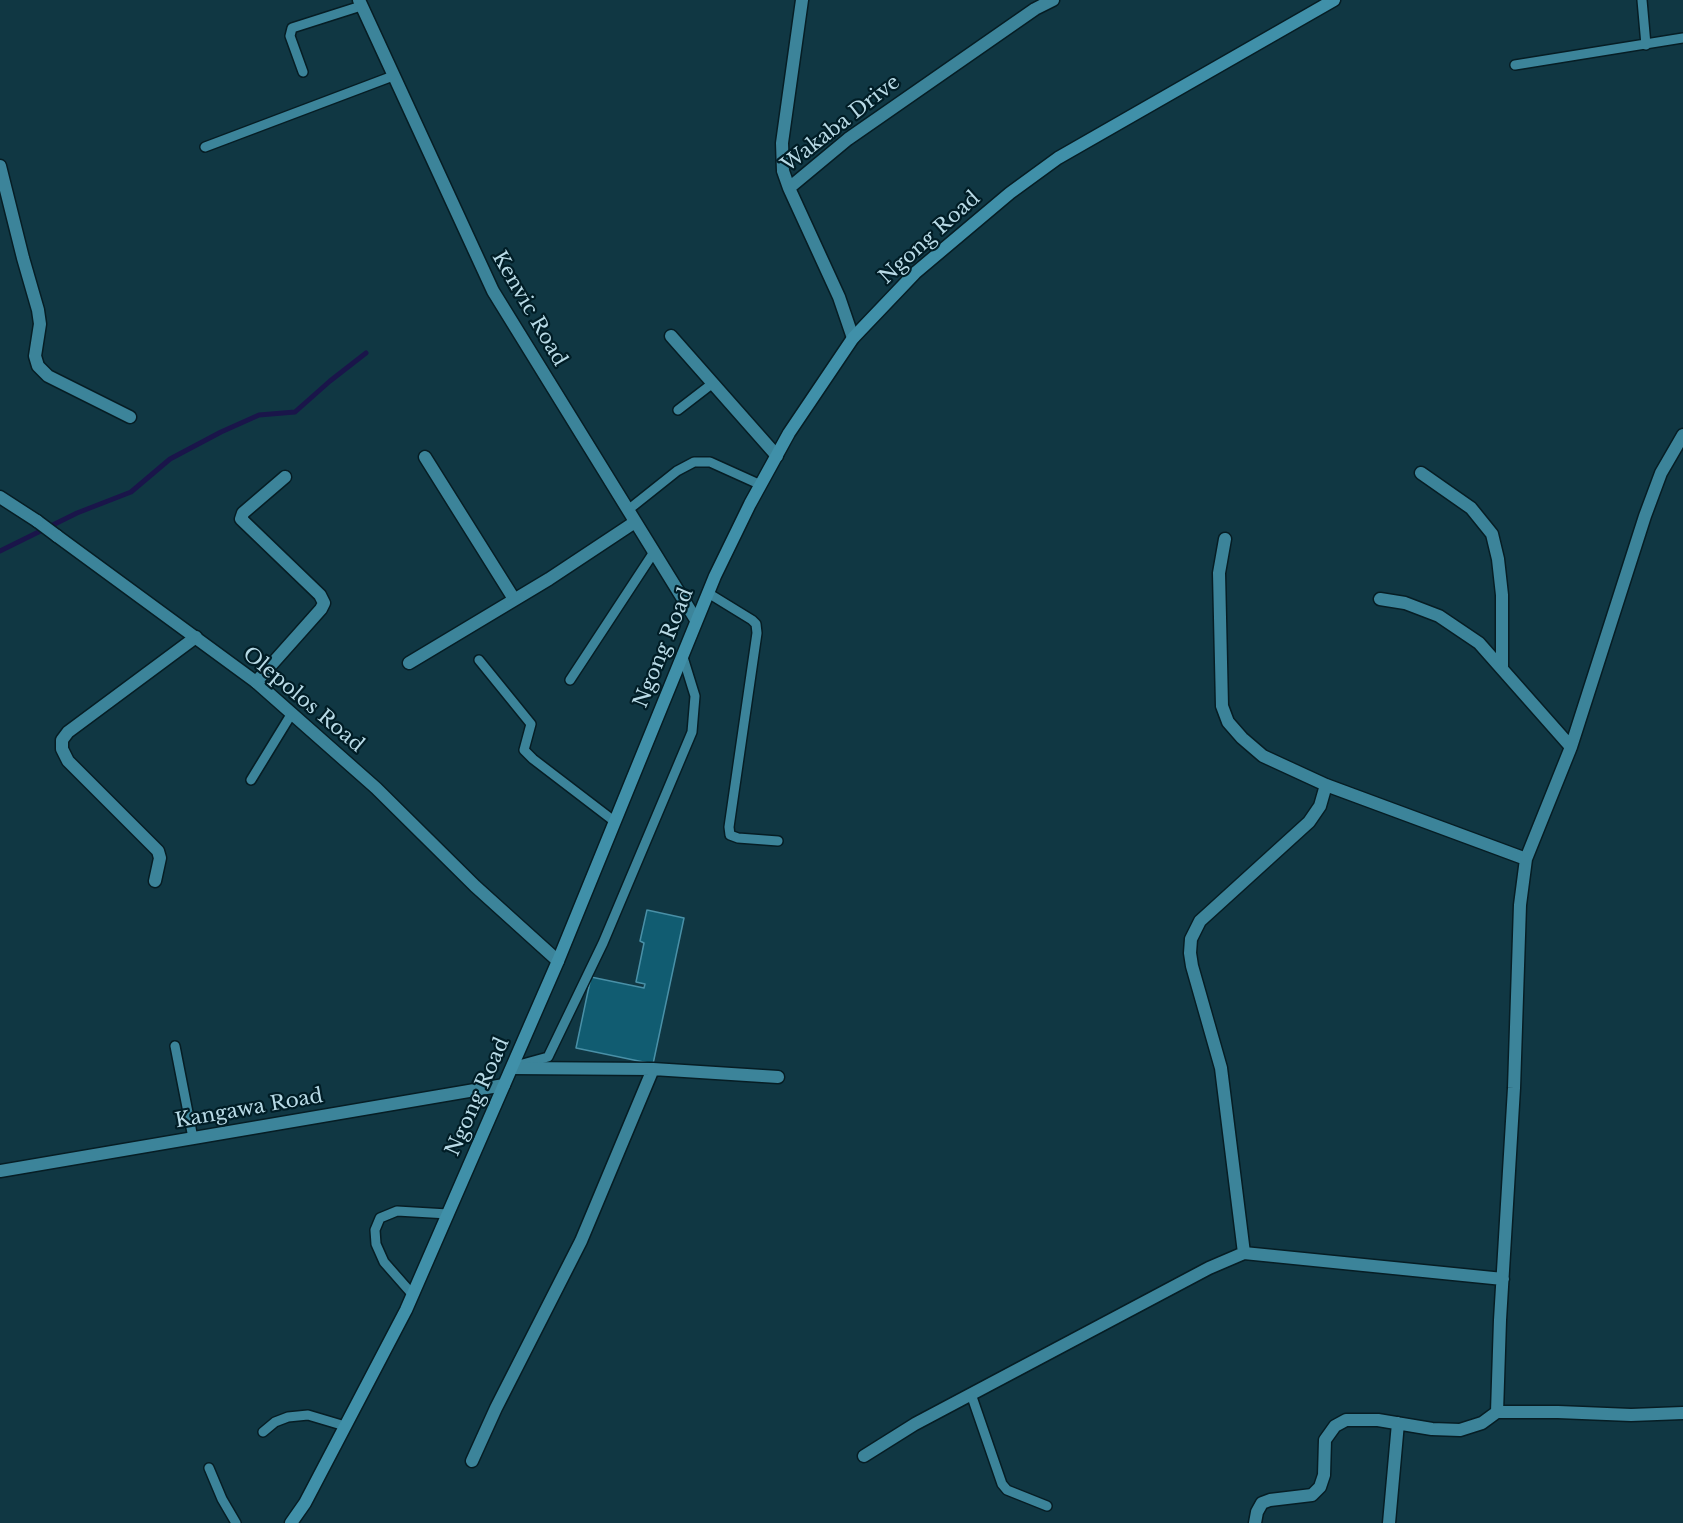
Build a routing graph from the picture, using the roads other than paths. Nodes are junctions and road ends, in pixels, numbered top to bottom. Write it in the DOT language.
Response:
graph roads {
  1 [pos="802,0"];
  2 [pos="1053,0"];
  3 [pos="1334,0"];
  4 [pos="1642,0"];
  5 [pos="360,3"];
  6 [pos="1683,38"];
  7 [pos="1646,45"];
  8 [pos="1515,65"];
  9 [pos="303,72"];
  10 [pos="393,76"];
  11 [pos="205,147"];
  12 [pos="0,166"];
  13 [pos="789,188"];
  14 [pos="671,336"];
  15 [pos="854,338"];
  16 [pos="713,383"];
  17 [pos="678,410"];
  18 [pos="130,417"];
  19 [pos="1683,435"];
  20 [pos="777,456"];
  21 [pos="425,457"];
  22 [pos="1421,473"];
  23 [pos="285,477"];
  24 [pos="761,485"];
  25 [pos="0,497"];
  26 [pos="628,510"];
  27 [pos="635,522"];
  28 [pos="1225,539"];
  29 [pos="654,552"];
  30 [pos="708,593"];
  31 [pos="514,599"];
  32 [pos="1380,599"];
  33 [pos="696,620"];
  34 [pos="196,638"];
  35 [pos="682,654"];
  36 [pos="479,660"];
  37 [pos="409,663"];
  38 [pos="1502,668"];
  39 [pos="570,680"];
  40 [pos="256,682"];
  41 [pos="292,713"];
  42 [pos="1571,747"];
  43 [pos="251,780"];
  44 [pos="1326,785"];
  45 [pos="614,820"];
  46 [pos="778,841"];
  47 [pos="1526,859"];
  48 [pos="155,881"];
  49 [pos="558,961"];
  50 [pos="175,1046"];
  51 [pos="512,1068"];
  52 [pos="653,1069"];
  53 [pos="778,1077"];
  54 [pos="504,1085"];
  55 [pos="193,1138"];
  56 [pos="0,1171"];
  57 [pos="448,1214"];
  58 [pos="1244,1253"];
  59 [pos="1503,1279"];
  60 [pos="413,1295"];
  61 [pos="971,1394"];
  62 [pos="1497,1413"];
  63 [pos="1683,1413"];
  64 [pos="1398,1423"];
  65 [pos="345,1426"];
  66 [pos="262,1432"];
  67 [pos="864,1456"];
  68 [pos="472,1461"];
  69 [pos="209,1468"];
  70 [pos="1047,1506"];
  71 [pos="236,1523"];
  72 [pos="291,1523"];
  73 [pos="1255,1523"];
  74 [pos="1389,1523"];
  1 -- 13 [label="street"];
  2 -- 13 [label="street, Wakaba Drive"];
  3 -- 15 [label="main road, Ngong Road"];
  4 -- 7 [label="lane"];
  5 -- 9 [label="lane"];
  5 -- 10 [label="street, Kenvic Road"];
  6 -- 7 [label="lane"];
  7 -- 8 [label="lane"];
  10 -- 11 [label="lane"];
  10 -- 26 [label="street, Kenvic Road"];
  12 -- 18 [label="street"];
  13 -- 15 [label="street, Wakaba Drive"];
  14 -- 16 [label="street"];
  15 -- 20 [label="main road, Ngong Road"];
  16 -- 17 [label="lane"];
  16 -- 20 [label="street"];
  19 -- 42 [label="street"];
  20 -- 24 [label="main road, Ngong Road"];
  21 -- 31 [label="street"];
  22 -- 38 [label="street"];
  23 -- 40 [label="street"];
  24 -- 26 [label="lane"];
  24 -- 30 [label="main road, Ngong Road"];
  25 -- 34 [label="street, Olepolos Road"];
  26 -- 27 [label="street, Kenvic Road"];
  27 -- 29 [label="street, Kenvic Road"];
  27 -- 31 [label="street"];
  28 -- 44 [label="street"];
  29 -- 33 [label="street, Kenvic Road"];
  29 -- 39 [label="lane"];
  30 -- 33 [label="main road, Ngong Road"];
  30 -- 46 [label="lane"];
  31 -- 37 [label="street"];
  32 -- 38 [label="street"];
  33 -- 35 [label="main road, Ngong Road"];
  34 -- 40 [label="street, Olepolos Road"];
  34 -- 48 [label="street"];
  35 -- 45 [label="main road, Ngong Road"];
  35 -- 51 [label="lane"];
  36 -- 45 [label="lane"];
  38 -- 42 [label="street"];
  40 -- 41 [label="street, Olepolos Road"];
  41 -- 43 [label="lane"];
  41 -- 49 [label="street, Olepolos Road"];
  42 -- 47 [label="street"];
  44 -- 47 [label="street"];
  44 -- 58 [label="street"];
  45 -- 49 [label="main road, Ngong Road"];
  47 -- 59 [label="street"];
  49 -- 51 [label="main road, Ngong Road"];
  50 -- 55 [label="lane"];
  51 -- 52 [label="street"];
  51 -- 54 [label="main road, Ngong Road"];
  52 -- 53 [label="street"];
  52 -- 68 [label="street"];
  54 -- 55 [label="street, Kangawa Road"];
  54 -- 57 [label="main road, Ngong Road"];
  55 -- 56 [label="street, Kangawa Road"];
  57 -- 60 [label="main road, Ngong Road"];
  57 -- 60 [label="lane"];
  58 -- 59 [label="street"];
  58 -- 61 [label="street"];
  59 -- 62 [label="street"];
  60 -- 65 [label="main road, Ngong Road"];
  61 -- 67 [label="street"];
  61 -- 70 [label="lane"];
  62 -- 63 [label="street"];
  62 -- 64 [label="street"];
  64 -- 73 [label="street"];
  64 -- 74 [label="street"];
  65 -- 66 [label="lane"];
  65 -- 72 [label="main road, Ngong Road"];
  69 -- 71 [label="lane"];
}
